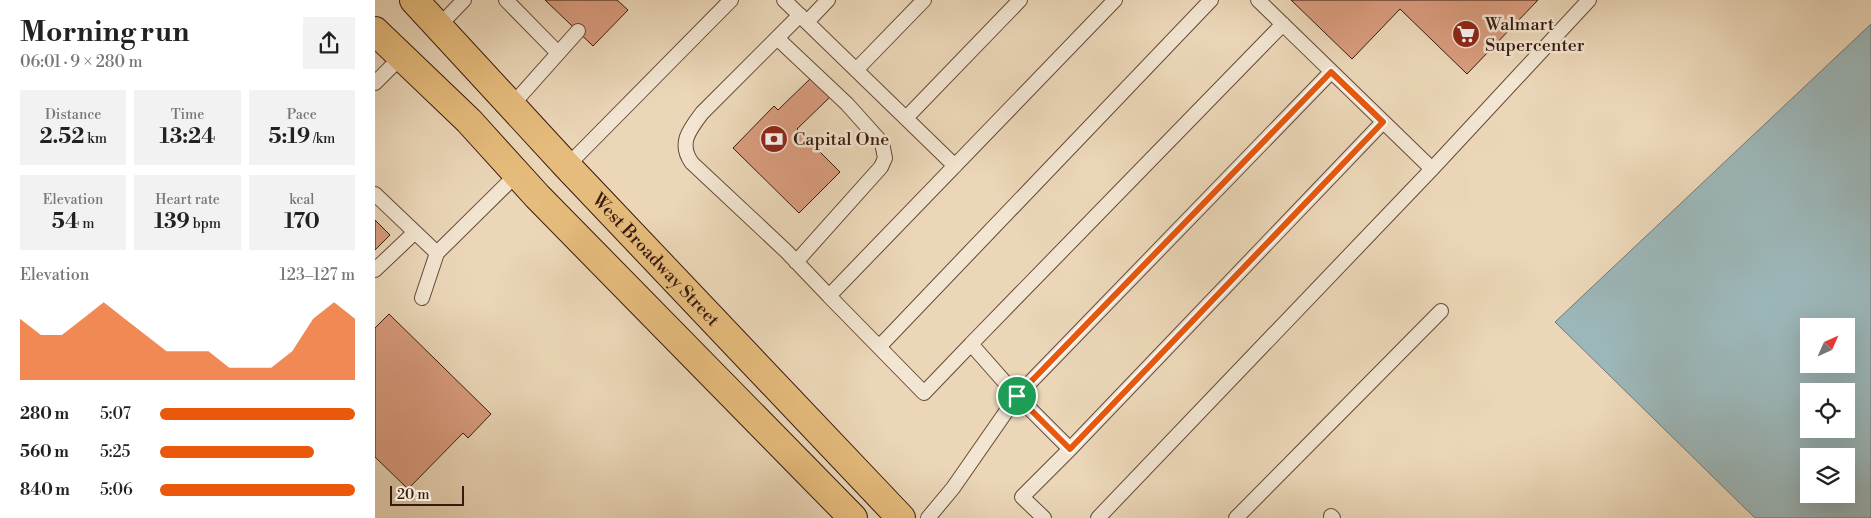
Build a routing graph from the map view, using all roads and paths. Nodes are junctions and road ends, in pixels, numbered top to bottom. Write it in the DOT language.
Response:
graph roads {
  1 [pos="414,0"];
  2 [pos="464,0"];
  3 [pos="506,0"];
  4 [pos="731,0"];
  5 [pos="784,0"];
  6 [pos="828,0"];
  7 [pos="924,0"];
  8 [pos="1020,0"];
  9 [pos="1115,0"];
  10 [pos="1211,0"];
  11 [pos="1258,0"];
  12 [pos="1589,0"];
  13 [pos="803,18"];
  14 [pos="1283,24"];
  15 [pos="439,26"];
  16 [pos="375,31"];
  17 [pos="578,31"];
  18 [pos="777,38"];
  19 [pos="559,53"];
  20 [pos="402,56"];
  21 [pos="856,70"];
  22 [pos="1331,72"];
  23 [pos="375,83"];
  24 [pos="512,105"];
  25 [pos="906,118"];
  26 [pos="1383,122"];
  27 [pos="567,166"];
  28 [pos="955,166"];
  29 [pos="1432,169"];
  30 [pos="517,174"];
  31 [pos="375,194"];
  32 [pos="415,232"];
  33 [pos="437,253"];
  34 [pos="797,262"];
  35 [pos="375,270"];
  36 [pos="829,296"];
  37 [pos="422,298"];
  38 [pos="1441,311"];
  39 [pos="971,344"];
  40 [pos="879,347"];
  41 [pos="1017,396"];
  42 [pos="1070,449"];
  43 [pos="853,518"];
  44 [pos="901,518"];
  45 [pos="928,518"];
  46 [pos="1044,518"];
  47 [pos="1098,518"];
  48 [pos="1236,518"];
  1 -- 15 [label="main road, West Broadway Street"];
  2 -- 15 [label="lane"];
  3 -- 19 [label="lane"];
  4 -- 27 [label="lane"];
  5 -- 13 [label="lane"];
  6 -- 13 [label="lane"];
  7 -- 21 [label="lane"];
  8 -- 25 [label="lane"];
  9 -- 28 [label="lane"];
  10 -- 40 [label="lane"];
  11 -- 14 [label="lane"];
  12 -- 29 [label="lane"];
  13 -- 18 [label="lane"];
  13 -- 21 [label="lane"];
  14 -- 22 [label="lane"];
  14 -- 39 [label="lane"];
  15 -- 24 [label="main road, West Broadway Street"];
  16 -- 20 [label="main road"];
  17 -- 19 [label="lane"];
  18 -- 34 [label="lane"];
  18 -- 34 [label="lane"];
  19 -- 24 [label="lane"];
  20 -- 23 [label="lane"];
  20 -- 30 [label="main road"];
  21 -- 25 [label="lane"];
  22 -- 26 [label="lane"];
  22 -- 41 [label="lane"];
  24 -- 27 [label="main road, West Broadway Street"];
  25 -- 28 [label="lane"];
  26 -- 29 [label="lane"];
  26 -- 42 [label="lane"];
  27 -- 44 [label="main road, West Broadway Street"];
  28 -- 36 [label="lane"];
  29 -- 47 [label="lane"];
  30 -- 33 [label="lane"];
  30 -- 43 [label="main road"];
  31 -- 32 [label="lane"];
  32 -- 33 [label="lane"];
  32 -- 35 [label="lane"];
  33 -- 37 [label="lane"];
  34 -- 36 [label="lane"];
  36 -- 40 [label="lane"];
  38 -- 48 [label="lane"];
  39 -- 40 [label="lane"];
  39 -- 41 [label="lane"];
  41 -- 42 [label="lane"];
  41 -- 45 [label="lane"];
  42 -- 46 [label="lane"];
}
